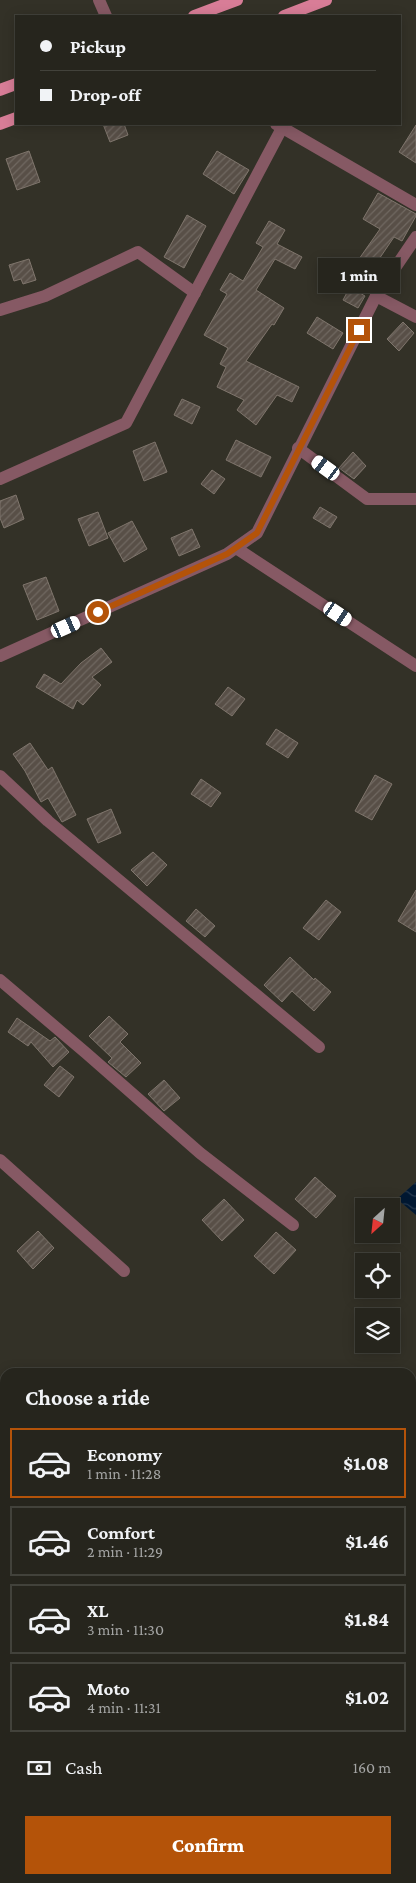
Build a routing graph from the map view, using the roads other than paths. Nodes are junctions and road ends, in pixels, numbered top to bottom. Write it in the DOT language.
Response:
graph roads {
  1 [pos="99,0"];
  2 [pos="237,0"];
  3 [pos="326,0"];
  4 [pos="106,15"];
  5 [pos="197,15"];
  6 [pos="287,15"];
  7 [pos="15,84"];
  8 [pos="0,90"];
  9 [pos="15,118"];
  10 [pos="0,124"];
  11 [pos="279,126"];
  12 [pos="416,205"];
  13 [pos="416,237"];
  14 [pos="195,293"];
  15 [pos="376,296"];
  16 [pos="0,310"];
  17 [pos="416,317"];
  18 [pos="298,448"];
  19 [pos="0,479"];
  20 [pos="416,499"];
  21 [pos="236,548"];
  22 [pos="0,656"];
  23 [pos="416,666"];
  24 [pos="0,776"];
  25 [pos="0,980"];
  26 [pos="319,1047"];
  27 [pos="0,1160"];
  28 [pos="293,1225"];
  29 [pos="124,1271"];
  1 -- 4 [label="street"];
  2 -- 5 [label="main road"];
  3 -- 6 [label="main road"];
  7 -- 8 [label="main road"];
  9 -- 10 [label="main road"];
  11 -- 12 [label="street"];
  11 -- 14 [label="street"];
  13 -- 15 [label="street"];
  14 -- 16 [label="street"];
  14 -- 19 [label="street"];
  15 -- 17 [label="street"];
  15 -- 18 [label="street"];
  18 -- 20 [label="street"];
  18 -- 21 [label="street"];
  21 -- 22 [label="street"];
  21 -- 23 [label="street"];
  24 -- 26 [label="street"];
  25 -- 28 [label="street"];
  27 -- 29 [label="street"];
}
